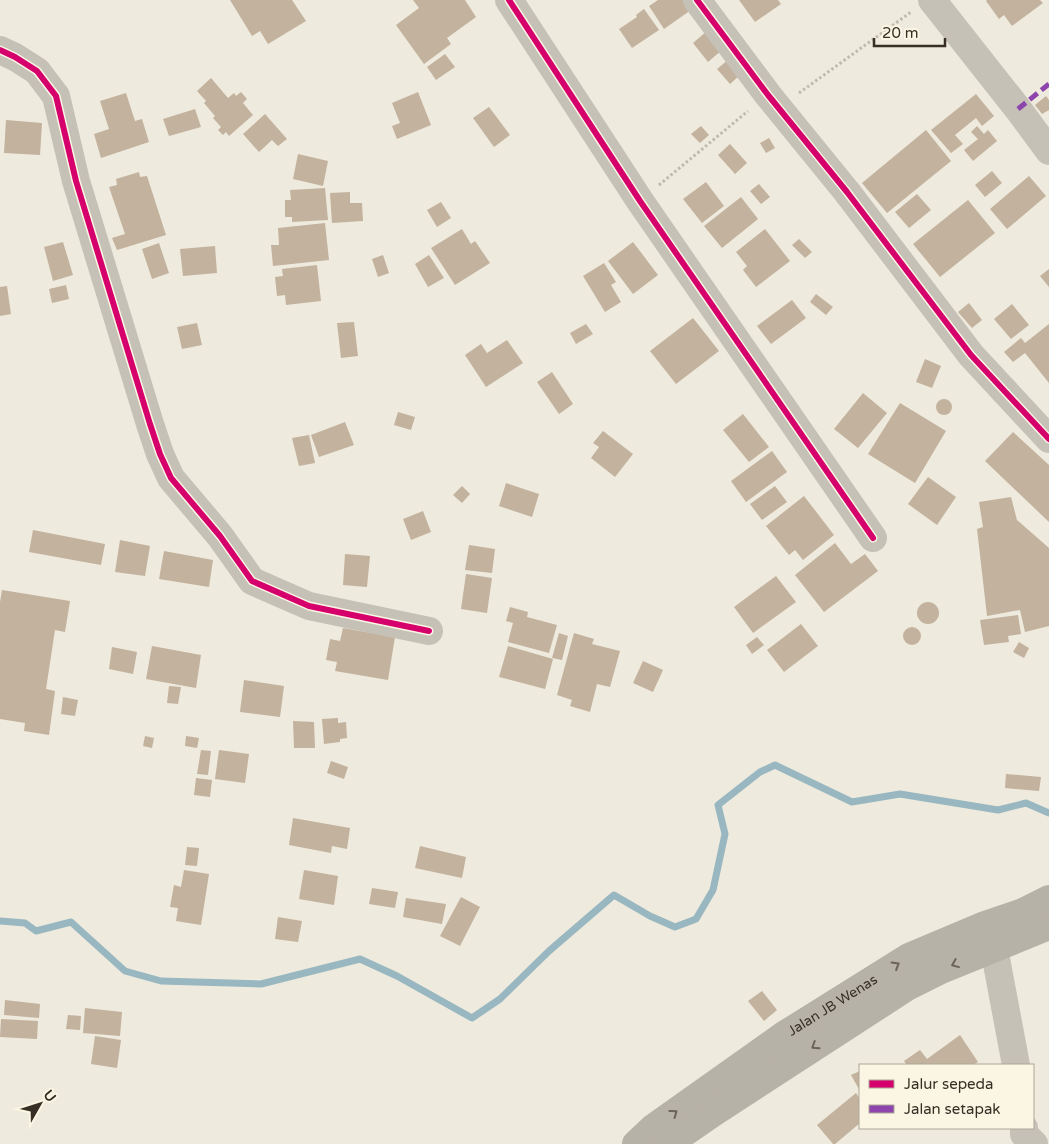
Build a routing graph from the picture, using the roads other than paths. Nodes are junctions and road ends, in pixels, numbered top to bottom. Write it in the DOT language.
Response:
graph roads {
  1 [pos="509,0"];
  2 [pos="697,0"];
  3 [pos="922,6"];
  4 [pos="0,50"];
  5 [pos="1049,151"];
  6 [pos="1049,438"];
  7 [pos="873,538"];
  8 [pos="429,631"];
  9 [pos="1049,899"];
  10 [pos="1049,926"];
  11 [pos="989,937"];
  12 [pos="1016,1064"];
  13 [pos="1024,1129"];
  14 [pos="636,1144"];
  15 [pos="668,1144"];
  16 [pos="1034,1144"];
  1 -- 7 [label="street"];
  2 -- 6 [label="street"];
  3 -- 5 [label="street"];
  4 -- 8 [label="street"];
  9 -- 11 [label="main road, Jalan JB Wenas"];
  10 -- 11 [label="main road, Jalan JB Wenas"];
  11 -- 12 [label="street"];
  14 -- 11 [label="main road, Jalan JB Wenas, one-way"];
  11 -- 15 [label="main road, Jalan JB Wenas, one-way"];
  13 -- 16 [label="street"];
}
